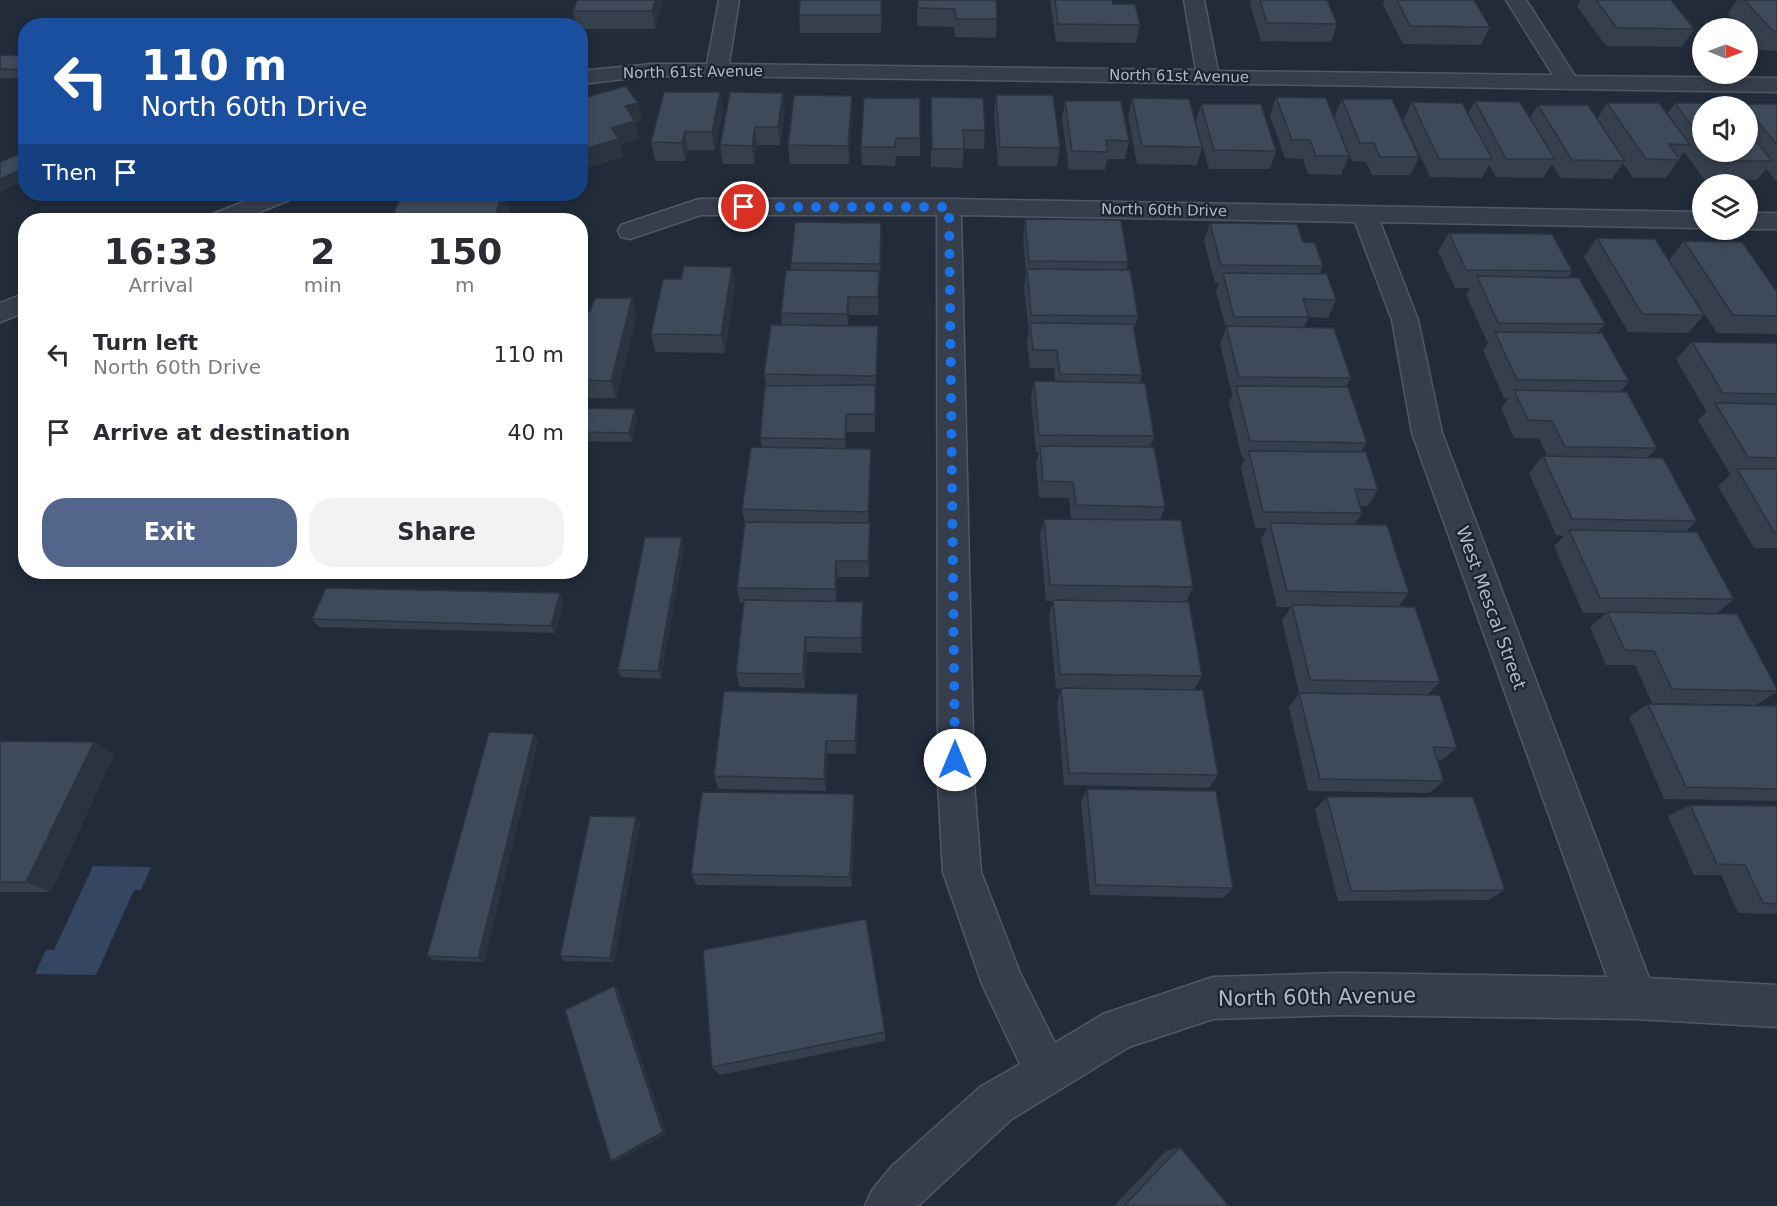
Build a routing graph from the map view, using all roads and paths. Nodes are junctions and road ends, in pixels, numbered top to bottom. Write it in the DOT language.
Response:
graph roads {
  1 [pos="729,0"];
  2 [pos="1194,0"];
  3 [pos="1516,0"];
  4 [pos="717,70"];
  5 [pos="1208,76"];
  6 [pos="588,77"];
  7 [pos="1569,82"];
  8 [pos="1777,85"];
  9 [pos="266,201"];
  10 [pos="949,207"];
  11 [pos="236,213"];
  12 [pos="1364,213"];
  13 [pos="1692,220"];
  14 [pos="1761,221"];
  15 [pos="630,231"];
  16 [pos="1777,245"];
  17 [pos="18,305"];
  18 [pos="0,313"];
  19 [pos="1636,998"];
  20 [pos="1777,1006"];
  21 [pos="1047,1072"];
  22 [pos="888,1206"];
  1 -- 4 [label="street"];
  2 -- 5 [label="street"];
  3 -- 7 [label="street"];
  4 -- 5 [label="street, North 61st Avenue"];
  4 -- 6 [label="street, North 61st Avenue"];
  5 -- 7 [label="street, North 61st Avenue"];
  7 -- 8 [label="street, North 61st Avenue"];
  9 -- 11 [label="street"];
  10 -- 12 [label="street, North 60th Drive"];
  10 -- 15 [label="street, North 60th Drive"];
  10 -- 21 [label="street"];
  12 -- 13 [label="street, North 60th Drive"];
  12 -- 19 [label="street, West Mescal Street"];
  14 -- 16 [label="street"];
  17 -- 18 [label="street"];
  19 -- 20 [label="street, North 60th Avenue"];
  19 -- 21 [label="street, North 60th Avenue"];
  21 -- 22 [label="street, North 60th Avenue"];
}
